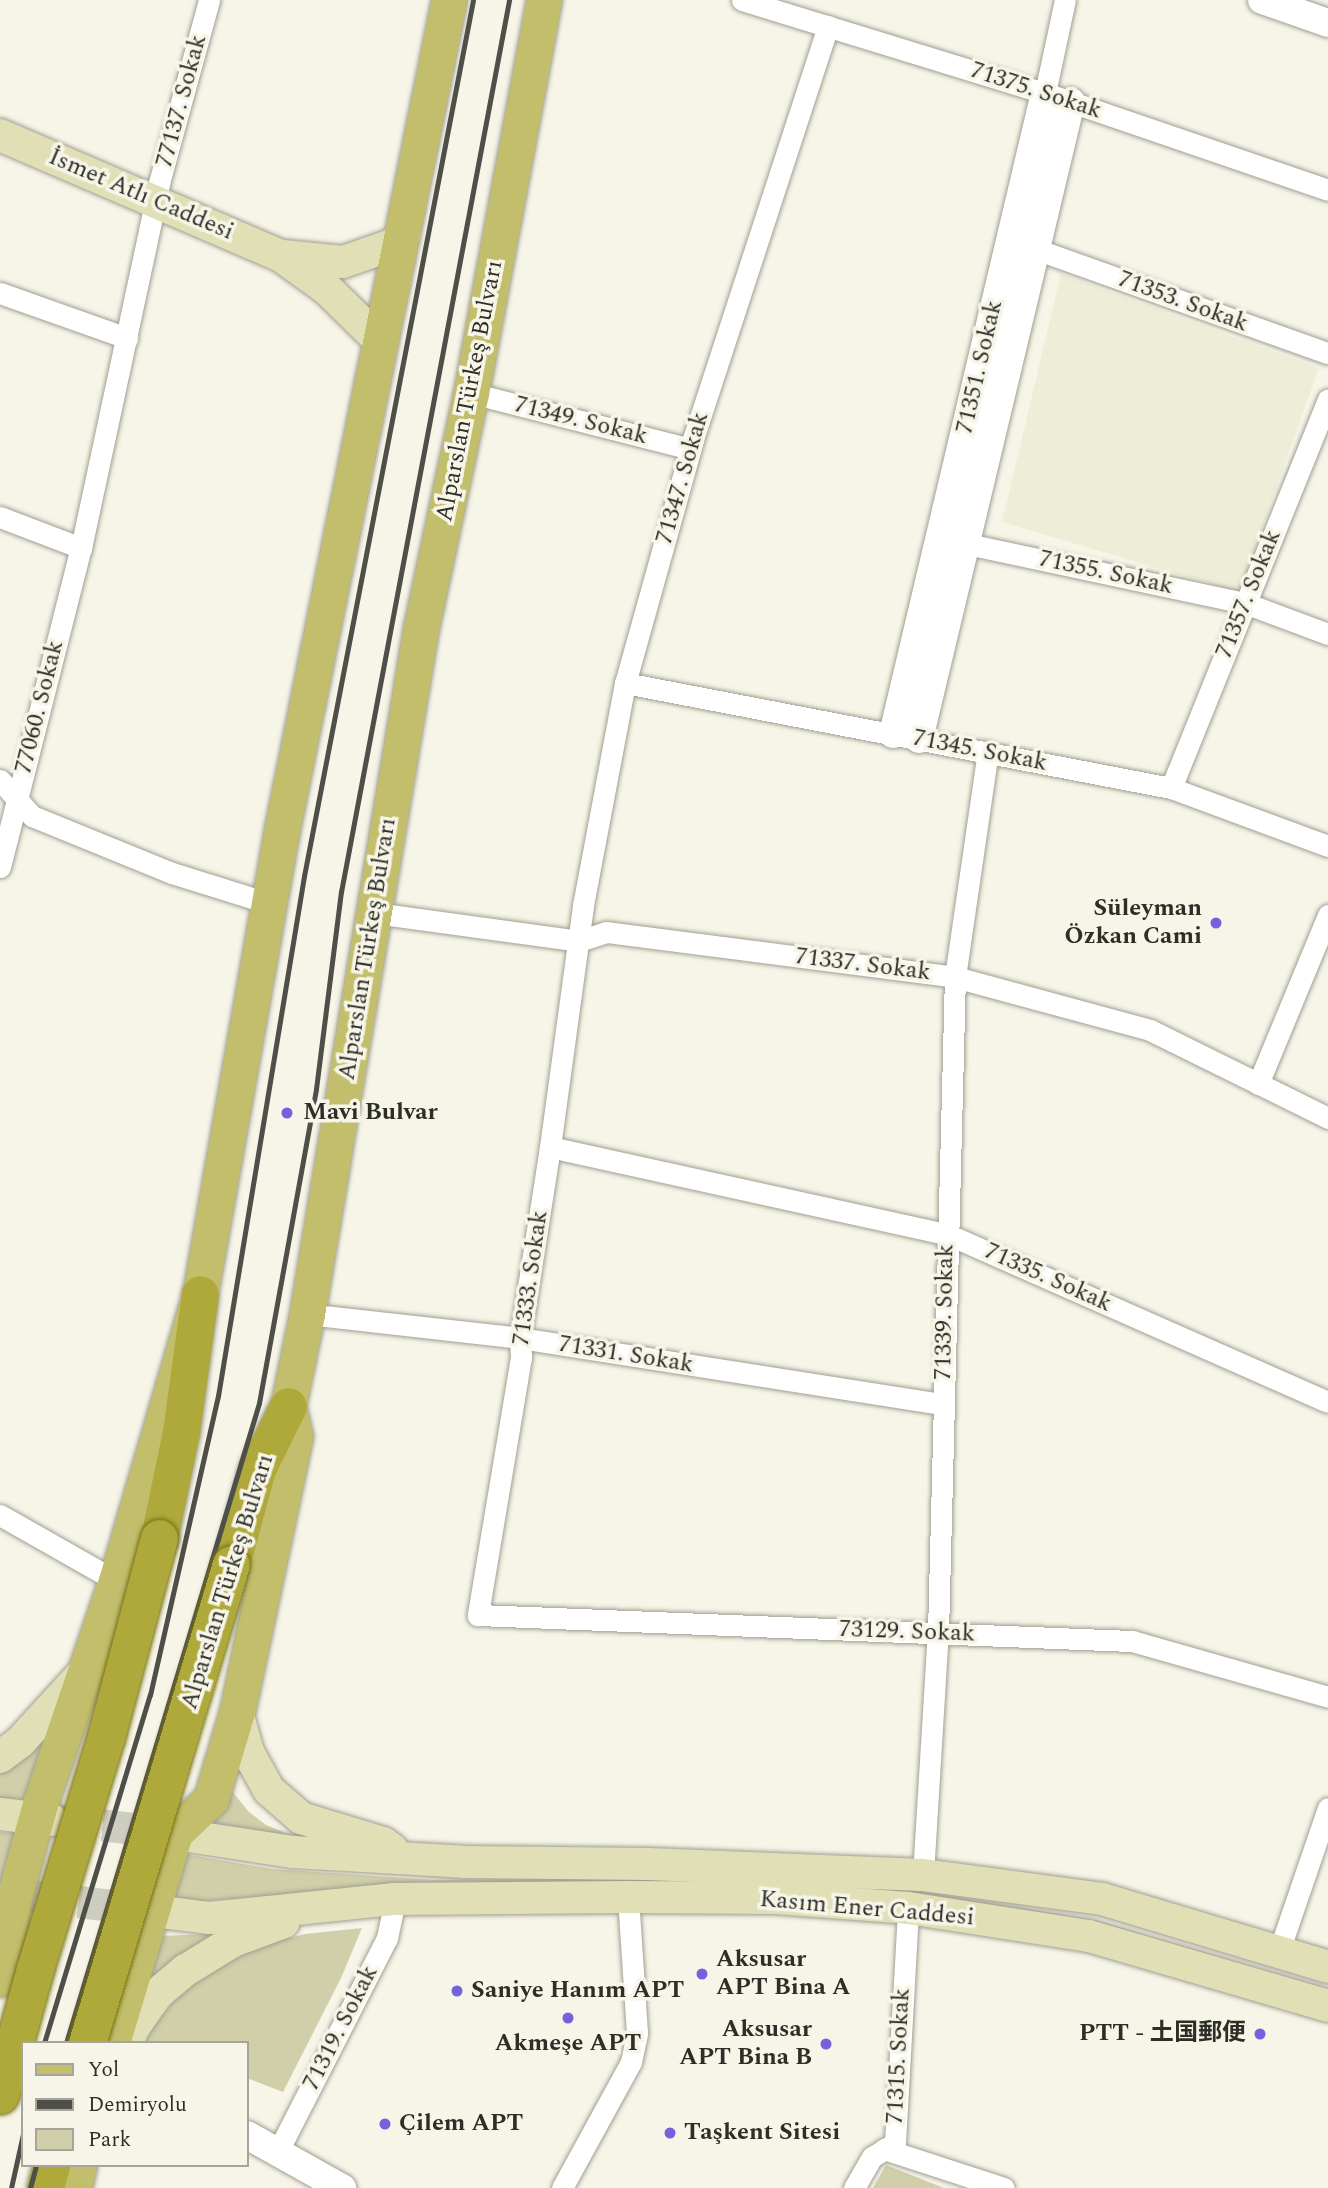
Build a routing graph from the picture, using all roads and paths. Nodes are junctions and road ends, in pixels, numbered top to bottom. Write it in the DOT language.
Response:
graph roads {
  1 [pos="209,0"];
  2 [pos="449,0"];
  3 [pos="544,0"];
  4 [pos="742,0"];
  5 [pos="1065,0"];
  6 [pos="1262,0"];
  7 [pos="1328,23"];
  8 [pos="828,26"];
  9 [pos="1045,93"];
  10 [pos="1071,102"];
  11 [pos="0,135"];
  12 [pos="1328,190"];
  13 [pos="156,202"];
  14 [pos="404,235"];
  15 [pos="1038,250"];
  16 [pos="281,256"];
  17 [pos="0,293"];
  18 [pos="127,338"];
  19 [pos="381,342"];
  20 [pos="1328,353"];
  21 [pos="471,393"];
  22 [pos="1327,403"];
  23 [pos="690,449"];
  24 [pos="0,517"];
  25 [pos="967,544"];
  26 [pos="81,548"];
  27 [pos="1245,603"];
  28 [pos="1328,634"];
  29 [pos="625,683"];
  30 [pos="906,737"];
  31 [pos="988,751"];
  32 [pos="0,779"];
  33 [pos="1171,788"];
  34 [pos="17,799"];
  35 [pos="1328,846"];
  36 [pos="0,867"];
  37 [pos="268,903"];
  38 [pos="375,913"];
  39 [pos="1328,915"];
  40 [pos="579,941"];
  41 [pos="955,977"];
  42 [pos="1258,1084"];
  43 [pos="1328,1118"];
  44 [pos="551,1147"];
  45 [pos="947,1234"];
  46 [pos="200,1294"];
  47 [pos="307,1314"];
  48 [pos="520,1338"];
  49 [pos="1328,1402"];
  50 [pos="943,1404"];
  51 [pos="288,1406"];
  52 [pos="0,1515"];
  53 [pos="116,1581"];
  54 [pos="478,1615"];
  55 [pos="938,1633"];
  56 [pos="86,1670"];
  57 [pos="1328,1696"];
  58 [pos="237,1712"];
  59 [pos="0,1757"];
  60 [pos="1328,1808"];
  61 [pos="0,1814"];
  62 [pos="44,1819"];
  63 [pos="168,1832"];
  64 [pos="408,1859"];
  65 [pos="923,1875"];
  66 [pos="15,1893"];
  67 [pos="628,1897"];
  68 [pos="395,1899"];
  69 [pos="908,1908"];
  70 [pos="144,1910"];
  71 [pos="1279,1951"];
  72 [pos="1328,1968"];
  73 [pos="0,1979"];
  74 [pos="1328,2007"];
  75 [pos="88,2041"];
  76 [pos="112,2041"];
  77 [pos="129,2041"];
  78 [pos="0,2095"];
  79 [pos="248,2136"];
  80 [pos="884,2149"];
  81 [pos="277,2153"];
  82 [pos="51,2167"];
  83 [pos="79,2167"];
  84 [pos="46,2188"];
  85 [pos="74,2188"];
  86 [pos="342,2188"];
  87 [pos="562,2188"];
  88 [pos="854,2188"];
  89 [pos="1004,2188"];
  1 -- 13 [label="street, 77137. Sokak"];
  2 -- 14 [label="main road"];
  3 -- 21 [label="main road, Alparslan Türkeş Bulvarı"];
  4 -- 8 [label="street, 71375. Sokak"];
  5 -- 9 [label="street, 71351. Sokak"];
  6 -- 7 [label="street"];
  8 -- 9 [label="street, 71375. Sokak"];
  8 -- 23 [label="street, 71347. Sokak"];
  9 -- 10 [label="street, 71375. Sokak"];
  9 -- 30 [label="street, 71351. Sokak"];
  10 -- 12 [label="street, 71375. Sokak"];
  10 -- 15 [label="street, 71351. Sokak"];
  11 -- 13 [label="main road, İsmet Atlı Caddesi"];
  13 -- 16 [label="main road, İsmet Atlı Caddesi"];
  13 -- 18 [label="street, 77137. Sokak"];
  14 -- 16 [label="main road"];
  14 -- 19 [label="main road"];
  15 -- 20 [label="street, 71353. Sokak"];
  15 -- 25 [label="street, 71351. Sokak"];
  16 -- 19 [label="main road"];
  17 -- 18 [label="street"];
  18 -- 26 [label="street, 77060. Sokak"];
  19 -- 37 [label="main road"];
  21 -- 23 [label="street, 71349. Sokak"];
  21 -- 38 [label="main road, Alparslan Türkeş Bulvarı"];
  22 -- 27 [label="street, 71357. Sokak"];
  23 -- 29 [label="street, 71347. Sokak"];
  24 -- 26 [label="street"];
  25 -- 27 [label="street, 71355. Sokak"];
  25 -- 30 [label="street, 71351. Sokak"];
  26 -- 34 [label="street, 77060. Sokak"];
  27 -- 28 [label="street, 71355. Sokak"];
  27 -- 33 [label="street, 71357. Sokak"];
  29 -- 30 [label="street, 71345. Sokak"];
  29 -- 40 [label="street, 71347. Sokak"];
  30 -- 31 [label="street, 71345. Sokak"];
  31 -- 33 [label="street, 71345. Sokak"];
  31 -- 41 [label="street, 71339. Sokak"];
  32 -- 34 [label="street"];
  33 -- 35 [label="street, 71345. Sokak"];
  34 -- 36 [label="street, 77060. Sokak"];
  34 -- 37 [label="street"];
  37 -- 46 [label="main road"];
  38 -- 40 [label="street, 71337. Sokak"];
  38 -- 47 [label="main road, Alparslan Türkeş Bulvarı"];
  39 -- 42 [label="street"];
  40 -- 41 [label="street, 71337. Sokak"];
  40 -- 44 [label="street, 71333. Sokak"];
  41 -- 42 [label="street, 71337. Sokak"];
  41 -- 45 [label="street, 71339. Sokak"];
  42 -- 43 [label="street, 71337. Sokak"];
  44 -- 45 [label="street, 71335. Sokak"];
  44 -- 48 [label="street, 71333. Sokak"];
  45 -- 49 [label="street, 71335. Sokak"];
  45 -- 50 [label="street, 71339. Sokak"];
  46 -- 53 [label="main road"];
  46 -- 78 [label="highway, bridge"];
  47 -- 48 [label="street, 71331. Sokak"];
  47 -- 51 [label="main road, Alparslan Türkeş Bulvarı"];
  48 -- 50 [label="street, 71331. Sokak"];
  48 -- 54 [label="street, 71333. Sokak"];
  50 -- 55 [label="street, 71339. Sokak"];
  51 -- 58 [label="main road, Alparslan Türkeş Bulvarı"];
  51 -- 75 [label="highway, Alparslan Türkeş Bulvarı, bridge"];
  52 -- 53 [label="street"];
  53 -- 56 [label="main road"];
  54 -- 55 [label="street, 73129. Sokak"];
  55 -- 57 [label="street, 73129. Sokak"];
  55 -- 65 [label="street, 71339. Sokak"];
  56 -- 59 [label="main road"];
  56 -- 62 [label="main road"];
  58 -- 63 [label="main road, Alparslan Türkeş Bulvarı"];
  58 -- 64 [label="main road"];
  60 -- 71 [label="street"];
  61 -- 62 [label="main road"];
  62 -- 66 [label="main road"];
  63 -- 64 [label="main road, Kasım Ener Caddesi"];
  63 -- 70 [label="main road, Alparslan Türkeş Bulvarı"];
  64 -- 65 [label="main road, Kasım Ener Caddesi"];
  65 -- 71 [label="main road, Kasım Ener Caddesi"];
  66 -- 73 [label="main road"];
  67 -- 68 [label="main road, Kasım Ener Caddesi"];
  67 -- 69 [label="main road, Kasım Ener Caddesi"];
  67 -- 87 [label="street"];
  68 -- 70 [label="main road"];
  68 -- 77 [label="main road"];
  68 -- 81 [label="street, 71319. Sokak"];
  69 -- 74 [label="main road, Kasım Ener Caddesi"];
  69 -- 80 [label="street, 71315. Sokak"];
  70 -- 76 [label="main road, Alparslan Türkeş Bulvarı"];
  71 -- 72 [label="main road, Kasım Ener Caddesi"];
  79 -- 81 [label="street"];
  80 -- 88 [label="street, 71315. Sokak"];
  80 -- 89 [label="street"];
  81 -- 86 [label="street"];
  82 -- 84 [label="highway"];
  83 -- 85 [label="main road"];
}
